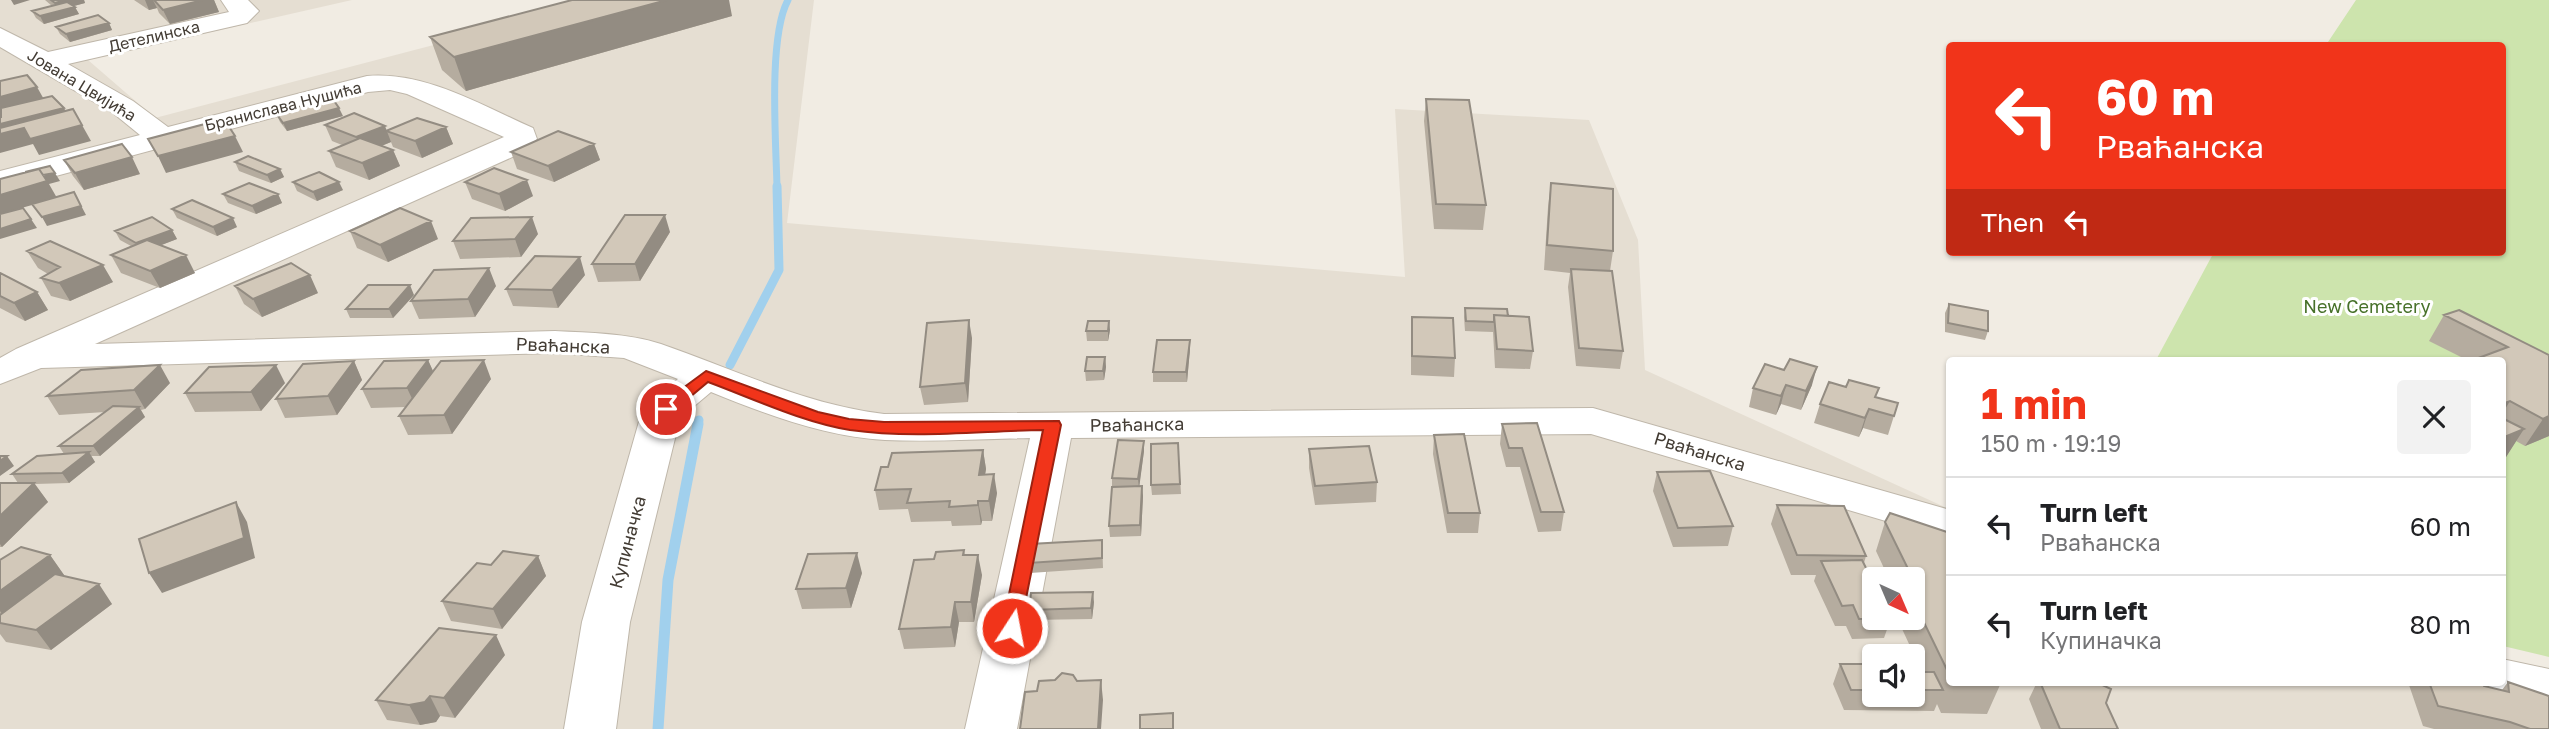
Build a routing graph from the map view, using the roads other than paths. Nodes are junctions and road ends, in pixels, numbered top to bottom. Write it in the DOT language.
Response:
graph roads {
  1 [pos="233,0"];
  2 [pos="0,36"];
  3 [pos="45,61"];
  4 [pos="520,133"];
  5 [pos="162,137"];
  6 [pos="0,181"];
  7 [pos="15,365"];
  8 [pos="706,376"];
  9 [pos="1053,425"];
  10 [pos="1946,524"];
  11 [pos="2506,679"];
  12 [pos="2549,689"];
  13 [pos="590,729"];
  14 [pos="991,729"];
  1 -- 3 [label="street, Детелинска"];
  2 -- 3 [label="street, Јована Цвијића"];
  3 -- 5 [label="street, Јована Цвијића"];
  4 -- 5 [label="street, Бранислава Нушића"];
  4 -- 7 [label="street, Рваћанска"];
  5 -- 6 [label="street, Бранислава Нушића"];
  7 -- 8 [label="street, Рваћанска"];
  8 -- 9 [label="street, Рваћанска"];
  8 -- 13 [label="street, Купиначка"];
  9 -- 10 [label="street, Рваћанска"];
  9 -- 14 [label="street"];
  11 -- 12 [label="street"];
}
